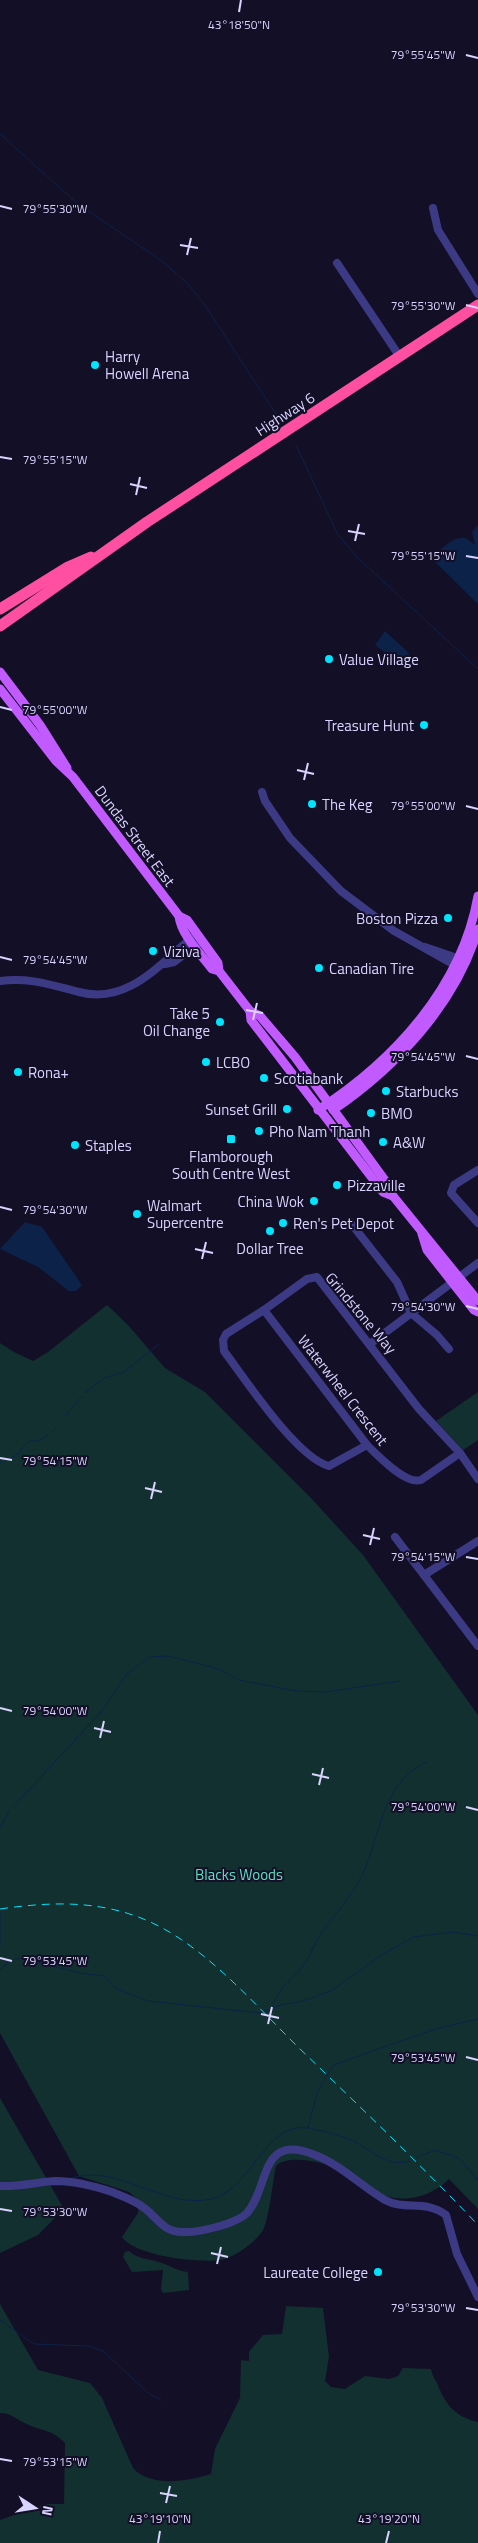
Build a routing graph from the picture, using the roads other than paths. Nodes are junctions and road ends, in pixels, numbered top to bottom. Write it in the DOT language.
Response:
graph roads {
  1 [pos="433,208"];
  2 [pos="337,262"];
  3 [pos="478,294"];
  4 [pos="478,305"];
  5 [pos="400,357"];
  6 [pos="108,549"];
  7 [pos="0,609"];
  8 [pos="0,626"];
  9 [pos="0,672"];
  10 [pos="0,689"];
  11 [pos="68,772"];
  12 [pos="262,792"];
  13 [pos="478,896"];
  14 [pos="478,929"];
  15 [pos="196,940"];
  16 [pos="460,964"];
  17 [pos="0,981"];
  18 [pos="250,1011"];
  19 [pos="330,1107"];
  20 [pos="321,1113"];
  21 [pos="478,1170"];
  22 [pos="393,1196"];
  23 [pos="350,1222"];
  24 [pos="478,1223"];
  25 [pos="478,1263"];
  26 [pos="456,1280"];
  27 [pos="478,1302"];
  28 [pos="264,1310"];
  29 [pos="478,1312"];
  30 [pos="411,1313"];
  31 [pos="370,1344"];
  32 [pos="448,1348"];
  33 [pos="367,1445"];
  34 [pos="460,1454"];
  35 [pos="478,1478"];
  36 [pos="395,1537"];
  37 [pos="478,1541"];
  38 [pos="424,1575"];
  39 [pos="478,1646"];
  40 [pos="0,2186"];
  41 [pos="478,2297"];
  1 -- 3 [label="street"];
  2 -- 5 [label="street"];
  4 -- 5 [label="highway, Highway 6"];
  5 -- 6 [label="highway, Highway 6"];
  6 -- 7 [label="highway, Highway 6"];
  6 -- 8 [label="highway, Highway 6"];
  9 -- 11 [label="main road, Dundas Street East"];
  10 -- 11 [label="main road, Dundas Street East"];
  11 -- 15 [label="main road, Dundas Street East"];
  12 -- 16 [label="street"];
  13 -- 16 [label="main road"];
  14 -- 16 [label="main road"];
  15 -- 17 [label="street"];
  15 -- 18 [label="main road, Dundas Street East"];
  16 -- 19 [label="main road"];
  18 -- 19 [label="main road, Dundas Street East"];
  18 -- 20 [label="main road, Dundas Street East"];
  19 -- 20 [label="main road"];
  19 -- 22 [label="main road, Dundas Street East"];
  20 -- 22 [label="main road, Dundas Street East"];
  21 -- 24 [label="street"];
  22 -- 26 [label="main road, Dundas Street East"];
  23 -- 30 [label="street"];
  25 -- 26 [label="street"];
  26 -- 27 [label="main road, Dundas Street East"];
  26 -- 29 [label="main road, Dundas Street East"];
  26 -- 30 [label="street"];
  28 -- 31 [label="street, Grindstone Way"];
  28 -- 33 [label="street, Waterwheel Crescent"];
  28 -- 33 [label="street, Grindstone Way"];
  30 -- 31 [label="street"];
  30 -- 32 [label="street"];
  31 -- 34 [label="street, Grindstone Way"];
  33 -- 34 [label="street, Waterwheel Crescent"];
  34 -- 35 [label="street, Grindstone Way"];
  36 -- 38 [label="street"];
  37 -- 38 [label="street"];
  38 -- 39 [label="street"];
  40 -- 41 [label="street"];
}
